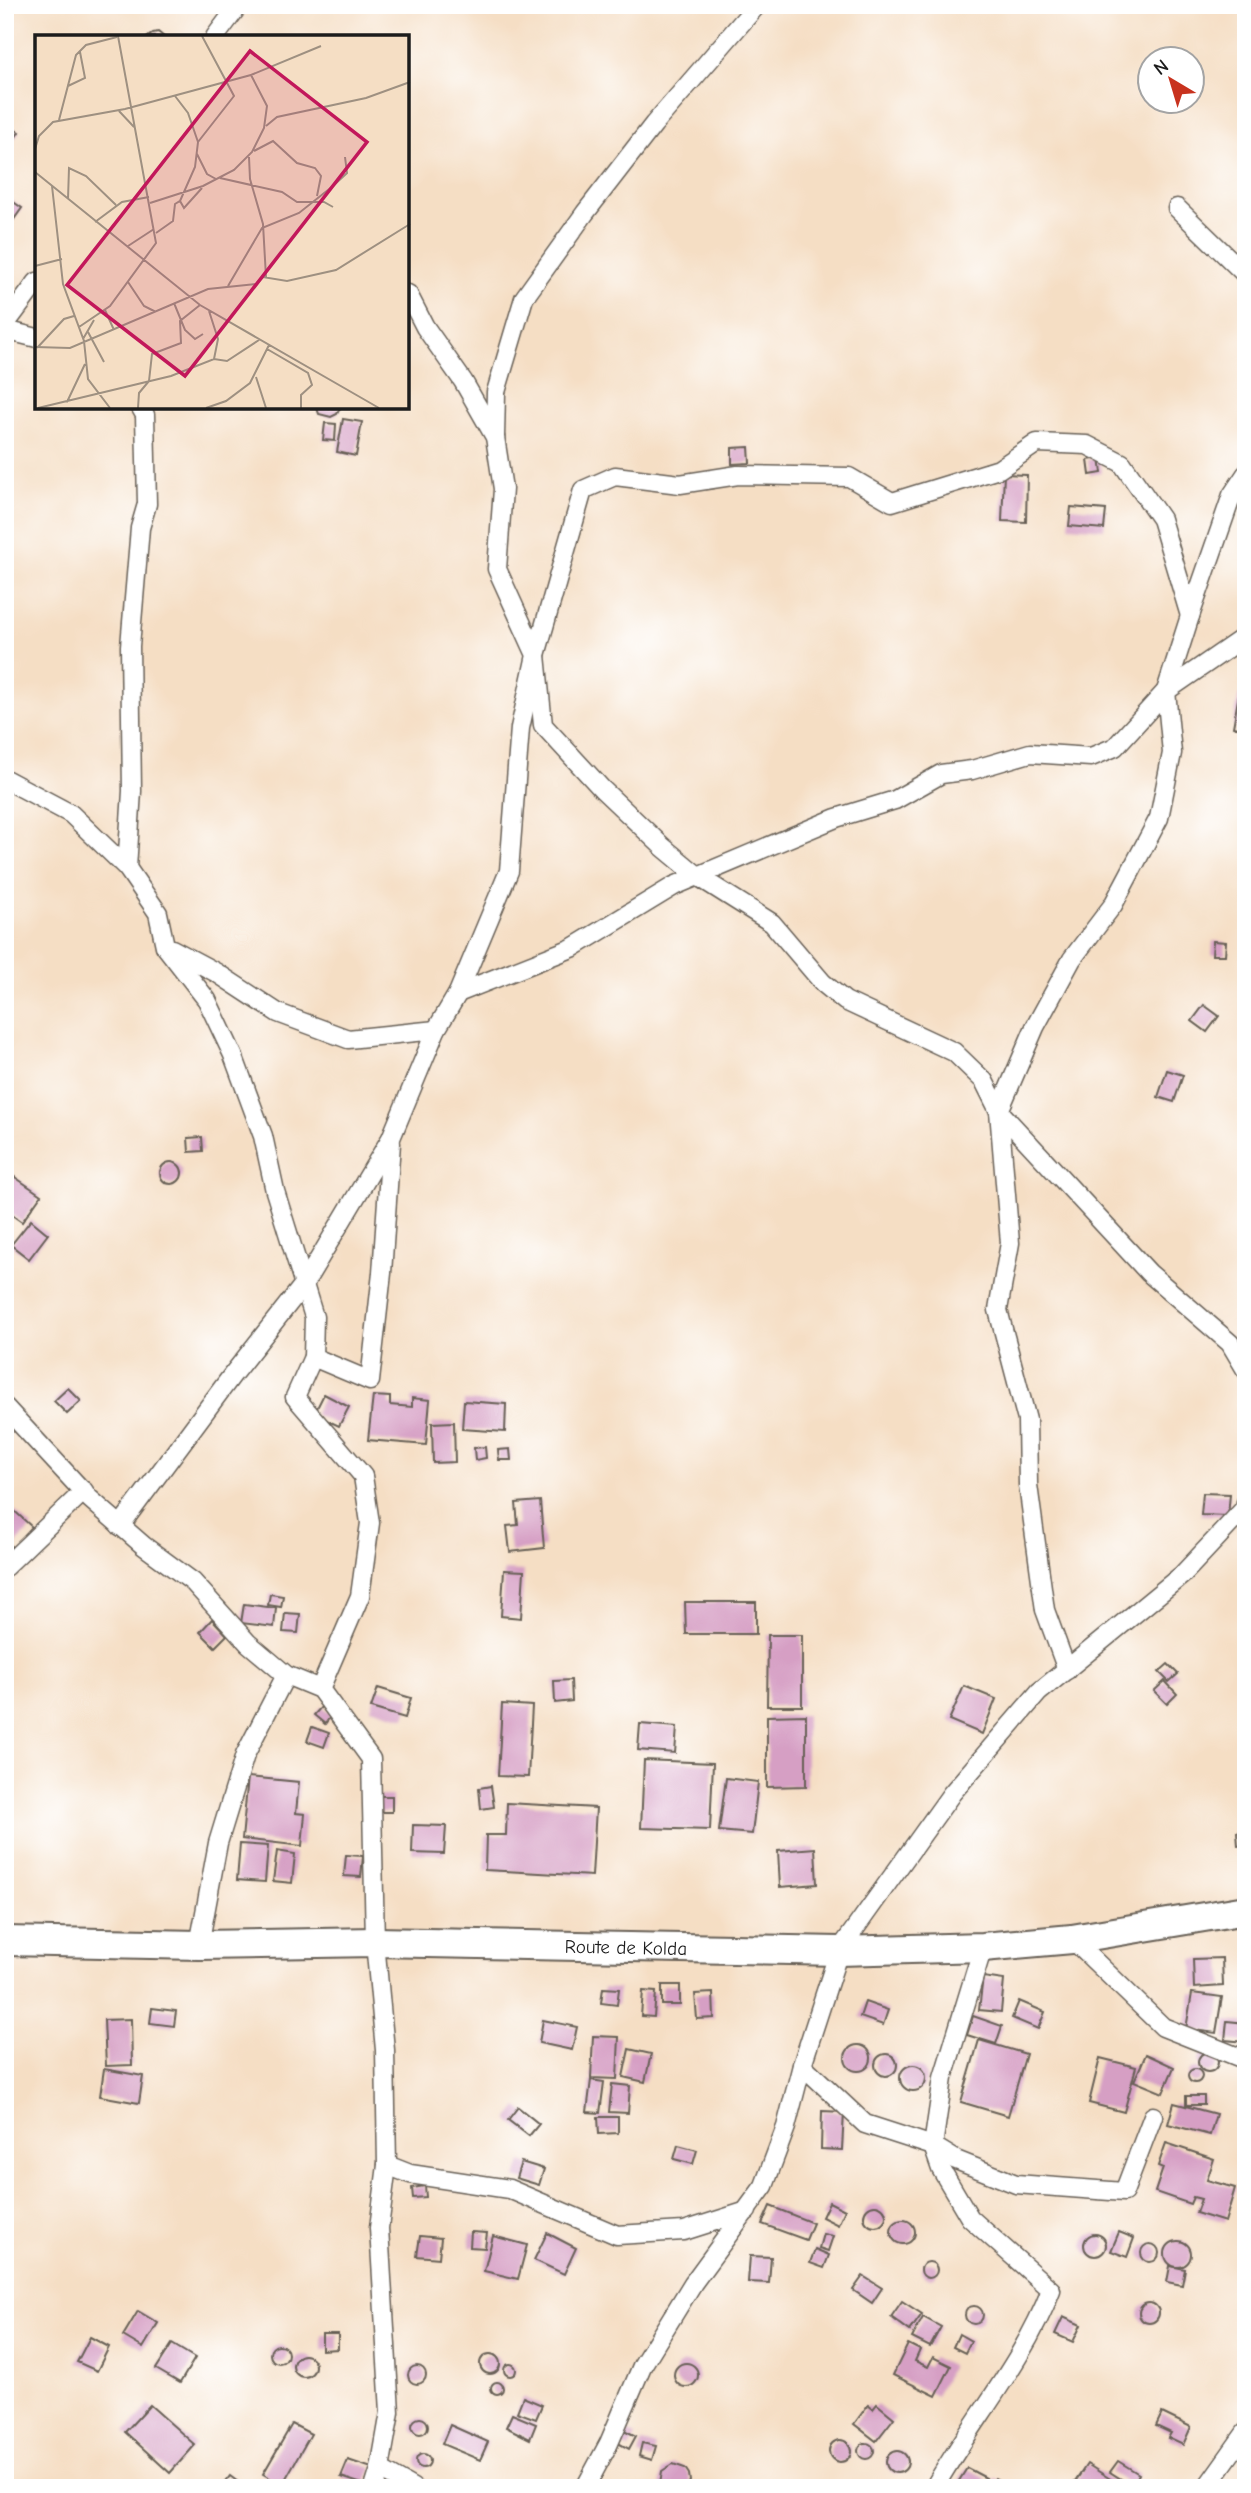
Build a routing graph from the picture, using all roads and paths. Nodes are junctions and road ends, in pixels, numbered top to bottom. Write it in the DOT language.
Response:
graph roads {
  1 [pos="239,5"];
  2 [pos="757,5"];
  3 [pos="216,35"];
  4 [pos="1177,208"];
  5 [pos="1246,275"];
  6 [pos="35,285"];
  7 [pos="410,298"];
  8 [pos="5,328"];
  9 [pos="35,337"];
  10 [pos="142,410"];
  11 [pos="495,437"];
  12 [pos="1246,474"];
  13 [pos="1190,616"];
  14 [pos="1246,636"];
  15 [pos="536,655"];
  16 [pos="1166,691"];
  17 [pos="5,779"];
  18 [pos="127,868"];
  19 [pos="699,877"];
  20 [pos="166,946"];
  21 [pos="458,993"];
  22 [pos="436,1030"];
  23 [pos="999,1111"];
  24 [pos="391,1138"];
  25 [pos="304,1284"];
  26 [pos="313,1357"];
  27 [pos="1246,1370"];
  28 [pos="5,1407"];
  29 [pos="84,1491"];
  30 [pos="1246,1503"];
  31 [pos="120,1526"];
  32 [pos="5,1567"];
  33 [pos="1067,1670"];
  34 [pos="286,1675"];
  35 [pos="320,1689"];
  36 [pos="1246,1910"];
  37 [pos="1072,1939"];
  38 [pos="5,1941"];
  39 [pos="375,1942"];
  40 [pos="199,1945"];
  41 [pos="983,1947"];
  42 [pos="839,1951"];
  43 [pos="1246,2060"];
  44 [pos="803,2064"];
  45 [pos="1153,2116"];
  46 [pos="933,2146"];
  47 [pos="387,2165"];
  48 [pos="747,2211"];
  49 [pos="1246,2432"];
  50 [pos="380,2469"];
  51 [pos="374,2488"];
  52 [pos="413,2488"];
  53 [pos="585,2488"];
  54 [pos="934,2488"];
  55 [pos="1206,2488"];
  1 -- 3 [label="street"];
  2 -- 11 [label="street"];
  4 -- 5 [label="street"];
  6 -- 8 [label="street"];
  7 -- 11 [label="street"];
  8 -- 9 [label="street"];
  10 -- 18 [label="street"];
  11 -- 15 [label="street"];
  12 -- 13 [label="street"];
  13 -- 15 [label="street"];
  13 -- 16 [label="street"];
  14 -- 16 [label="street"];
  15 -- 19 [label="street"];
  15 -- 21 [label="street"];
  16 -- 19 [label="street"];
  16 -- 23 [label="street"];
  17 -- 18 [label="street"];
  18 -- 20 [label="street"];
  19 -- 21 [label="street"];
  19 -- 23 [label="street"];
  20 -- 22 [label="street"];
  20 -- 25 [label="street"];
  21 -- 22 [label="street"];
  22 -- 24 [label="street"];
  23 -- 27 [label="street"];
  23 -- 33 [label="street"];
  24 -- 25 [label="street"];
  24 -- 26 [label="street"];
  25 -- 26 [label="street"];
  25 -- 31 [label="street"];
  26 -- 35 [label="street"];
  28 -- 29 [label="street"];
  29 -- 31 [label="street"];
  29 -- 32 [label="street"];
  30 -- 33 [label="street"];
  31 -- 34 [label="street"];
  33 -- 42 [label="street"];
  34 -- 35 [label="street"];
  34 -- 40 [label="street"];
  35 -- 39 [label="street"];
  36 -- 37 [label="main road, Route de Kolda"];
  37 -- 41 [label="main road, Route de Kolda"];
  37 -- 43 [label="street"];
  38 -- 40 [label="main road, Route de Kolda"];
  39 -- 40 [label="main road, Route de Kolda"];
  39 -- 42 [label="main road, Route de Kolda"];
  39 -- 47 [label="street"];
  41 -- 42 [label="main road, Route de Kolda"];
  41 -- 46 [label="street"];
  42 -- 44 [label="street"];
  44 -- 46 [label="street"];
  44 -- 48 [label="street"];
  45 -- 46 [label="street"];
  46 -- 54 [label="street"];
  47 -- 48 [label="street"];
  47 -- 50 [label="street"];
  48 -- 53 [label="street"];
  49 -- 55 [label="street"];
  50 -- 51 [label="street"];
  50 -- 52 [label="street"];
}
